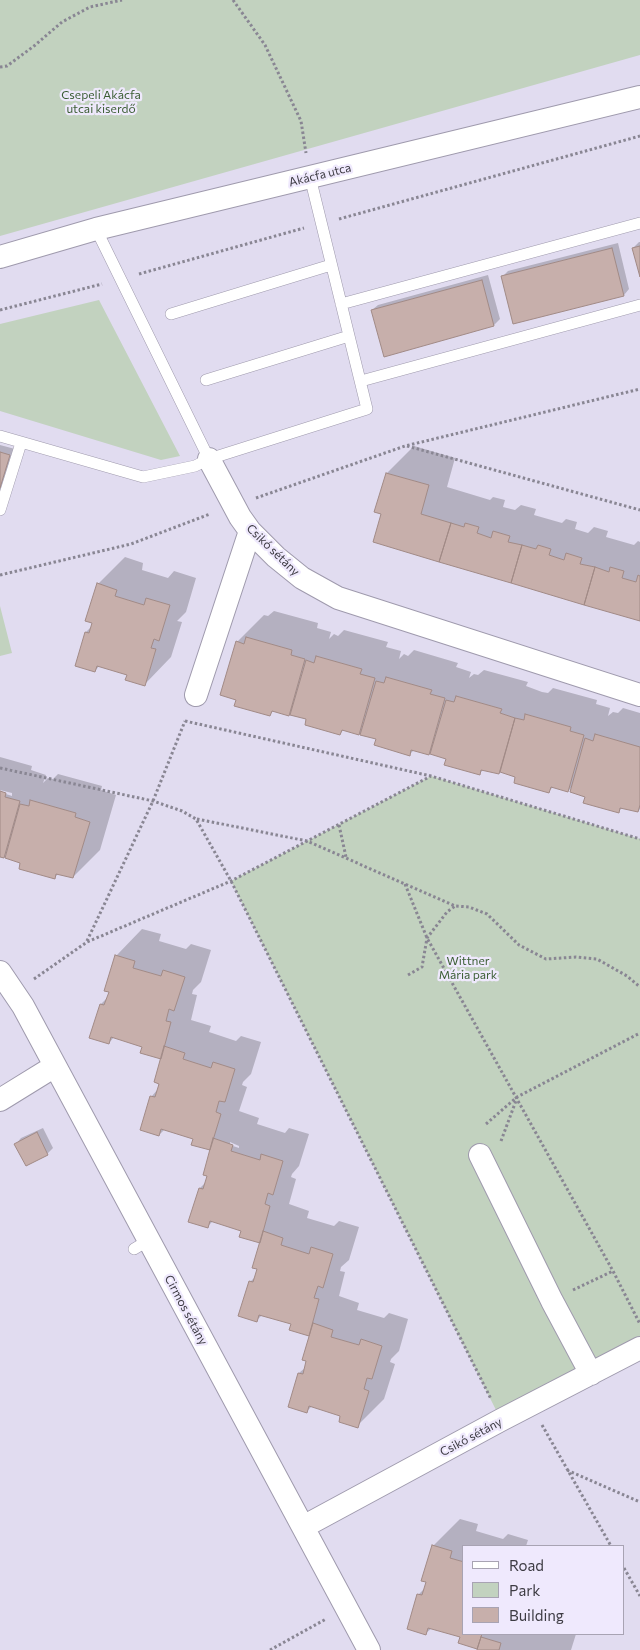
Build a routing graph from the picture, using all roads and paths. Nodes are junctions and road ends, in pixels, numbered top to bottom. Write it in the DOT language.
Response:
graph roads {
  1 [pos="122,0"];
  2 [pos="233,0"];
  3 [pos="0,67"];
  4 [pos="640,97"];
  5 [pos="310,177"];
  6 [pos="640,223"];
  7 [pos="96,229"];
  8 [pos="0,256"];
  9 [pos="332,265"];
  10 [pos="341,304"];
  11 [pos="640,305"];
  12 [pos="171,314"];
  13 [pos="349,336"];
  14 [pos="206,380"];
  15 [pos="361,381"];
  16 [pos="640,389"];
  17 [pos="0,436"];
  18 [pos="21,442"];
  19 [pos="405,446"];
  20 [pos="209,459"];
  21 [pos="233,506"];
  22 [pos="0,510"];
  23 [pos="640,510"];
  24 [pos="250,531"];
  25 [pos="0,575"];
  26 [pos="196,695"];
  27 [pos="640,695"];
  28 [pos="185,721"];
  29 [pos="0,768"];
  30 [pos="431,776"];
  31 [pos="153,801"];
  32 [pos="196,819"];
  33 [pos="339,824"];
  34 [pos="640,839"];
  35 [pos="307,841"];
  36 [pos="346,858"];
  37 [pos="231,881"];
  38 [pos="405,884"];
  39 [pos="455,906"];
  40 [pos="427,938"];
  41 [pos="87,942"];
  42 [pos="0,972"];
  43 [pos="408,975"];
  44 [pos="640,987"];
  45 [pos="14,993"];
  46 [pos="640,1033"];
  47 [pos="55,1066"];
  48 [pos="517,1097"];
  49 [pos="0,1100"];
  50 [pos="486,1124"];
  51 [pos="480,1155"];
  52 [pos="613,1271"];
  53 [pos="552,1301"];
  54 [pos="640,1324"];
  55 [pos="640,1348"];
  56 [pos="590,1374"];
  57 [pos="531,1405"];
  58 [pos="501,1420"];
  59 [pos="567,1470"];
  60 [pos="640,1502"];
  61 [pos="303,1527"];
  62 [pos="610,1545"];
  63 [pos="625,1570"];
  64 [pos="640,1596"];
  65 [pos="346,1608"];
  66 [pos="272,1650"];
  67 [pos="369,1650"];
  1 -- 3 [label="path"];
  2 -- 5 [label="path"];
  4 -- 5 [label="street, Akácfa utca"];
  5 -- 7 [label="street, Akácfa utca"];
  5 -- 9 [label="lane"];
  6 -- 10 [label="lane"];
  7 -- 8 [label="street, Akácfa utca"];
  7 -- 20 [label="lane, Csikó sétány"];
  9 -- 10 [label="lane"];
  9 -- 12 [label="lane"];
  10 -- 13 [label="lane"];
  11 -- 15 [label="lane"];
  13 -- 14 [label="lane"];
  13 -- 15 [label="lane"];
  15 -- 20 [label="lane"];
  16 -- 19 [label="path"];
  17 -- 18 [label="lane"];
  18 -- 20 [label="lane"];
  18 -- 22 [label="lane"];
  19 -- 21 [label="path"];
  19 -- 23 [label="path"];
  20 -- 21 [label="street, Csikó sétány"];
  21 -- 24 [label="street, Csikó sétány"];
  21 -- 25 [label="path"];
  24 -- 26 [label="street"];
  24 -- 27 [label="street, Csikó sétány"];
  26 -- 28 [label="path"];
  28 -- 30 [label="path"];
  28 -- 31 [label="path"];
  29 -- 31 [label="path"];
  30 -- 33 [label="path"];
  30 -- 34 [label="path"];
  31 -- 32 [label="path"];
  31 -- 41 [label="path"];
  32 -- 35 [label="path"];
  32 -- 37 [label="path"];
  33 -- 35 [label="path"];
  33 -- 36 [label="path"];
  35 -- 36 [label="path"];
  35 -- 37 [label="path"];
  36 -- 38 [label="path"];
  37 -- 41 [label="path"];
  37 -- 58 [label="path"];
  38 -- 39 [label="path"];
  38 -- 40 [label="path"];
  39 -- 40 [label="path"];
  39 -- 44 [label="path"];
  40 -- 43 [label="path"];
  40 -- 48 [label="path"];
  41 -- 45 [label="path"];
  42 -- 45 [label="street, Cirmos sétány"];
  45 -- 47 [label="street, Cirmos sétány"];
  46 -- 48 [label="path"];
  47 -- 49 [label="street"];
  47 -- 61 [label="street, Cirmos sétány"];
  48 -- 50 [label="path"];
  48 -- 51 [label="path"];
  48 -- 52 [label="path"];
  51 -- 53 [label="street"];
  52 -- 53 [label="path"];
  52 -- 54 [label="path"];
  53 -- 56 [label="street"];
  55 -- 56 [label="street, Csikó sétány"];
  56 -- 57 [label="street, Csikó sétány"];
  57 -- 58 [label="street, Csikó sétány"];
  57 -- 59 [label="path"];
  58 -- 61 [label="street, Csikó sétány"];
  59 -- 60 [label="path"];
  59 -- 62 [label="path"];
  61 -- 65 [label="street, Cirmos sétány"];
  63 -- 64 [label="path"];
  65 -- 66 [label="path"];
  65 -- 67 [label="street, Cirmos sétány"];
}
